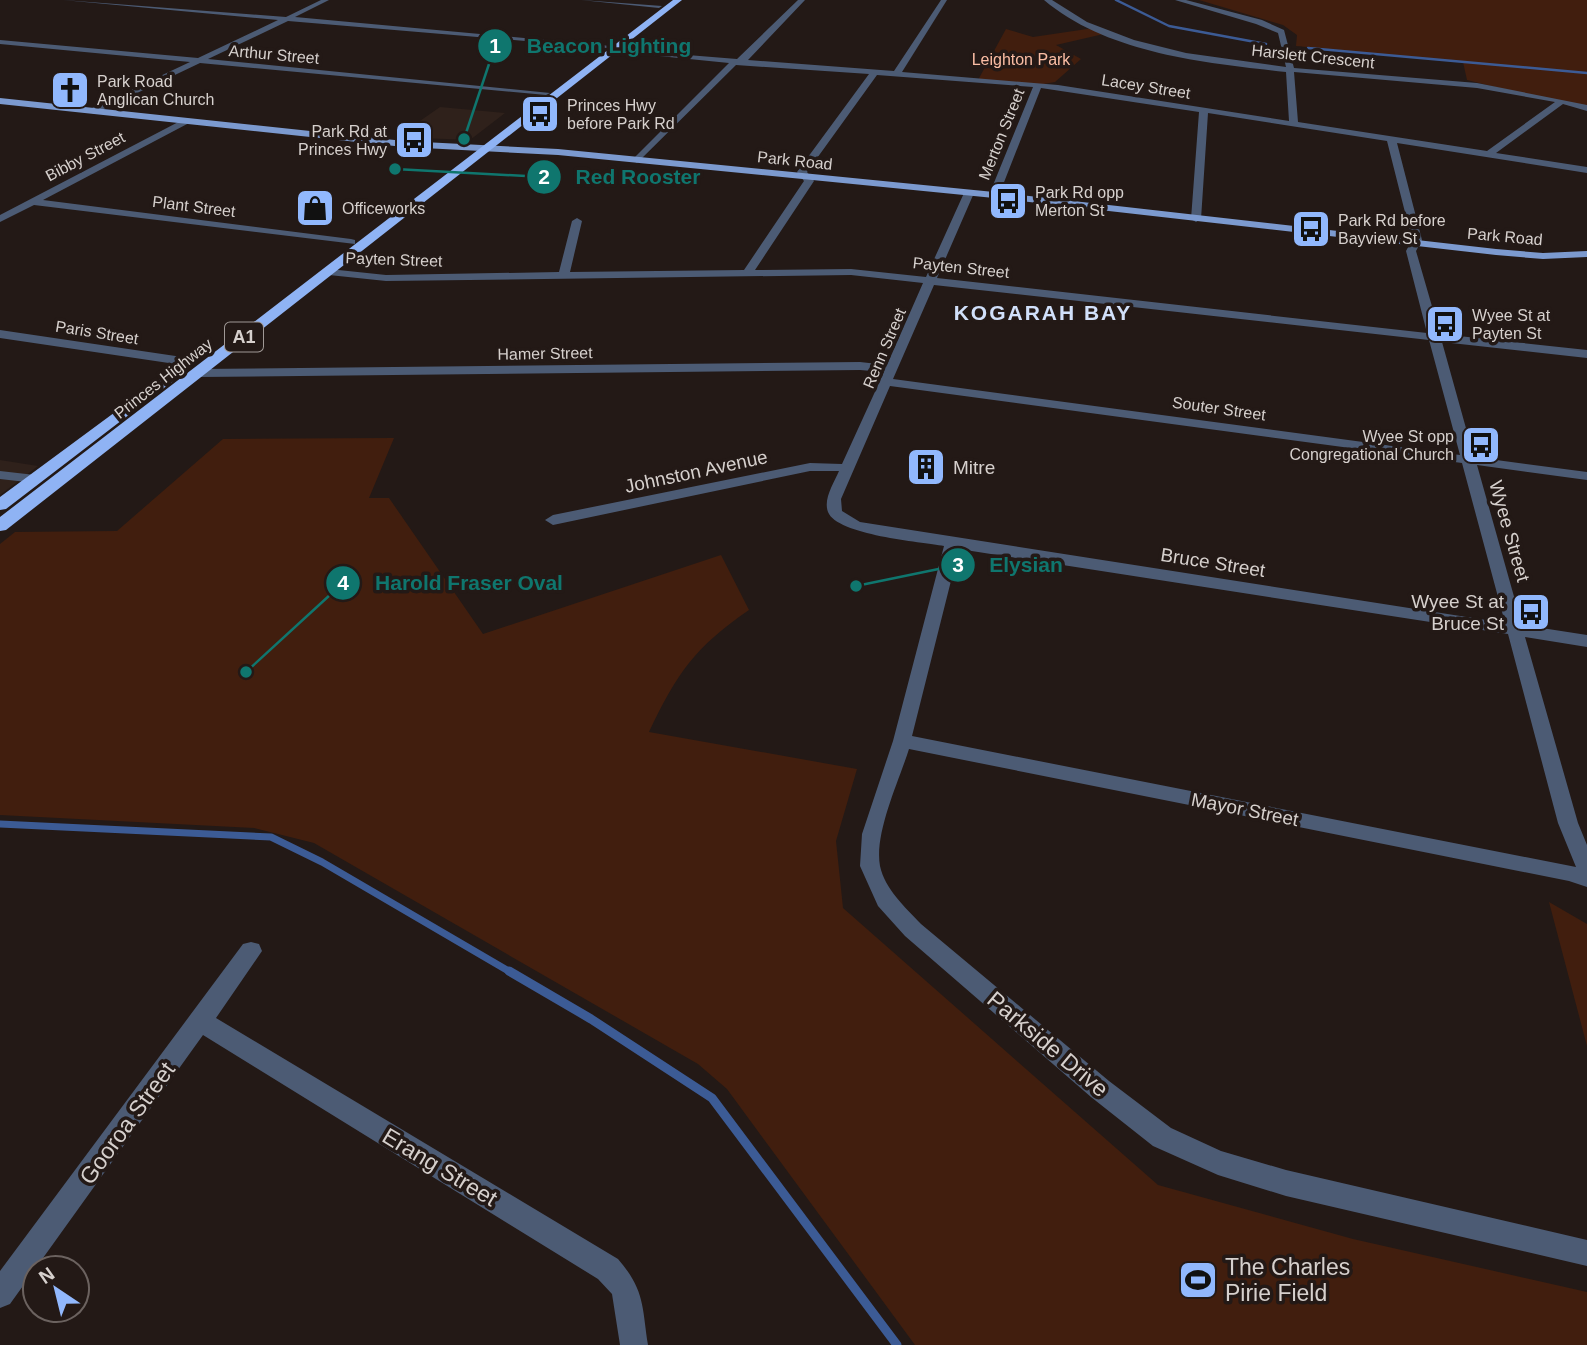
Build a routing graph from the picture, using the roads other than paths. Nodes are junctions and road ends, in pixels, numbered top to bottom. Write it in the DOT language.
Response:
graph roads {
  1 [pos="66,0"];
  2 [pos="326,0"];
  3 [pos="584,0"];
  4 [pos="678,0"];
  5 [pos="802,0"];
  6 [pos="944,0"];
  7 [pos="1047,0"];
  8 [pos="1178,0"];
  9 [pos="663,3"];
  10 [pos="288,19"];
  11 [pos="0,42"];
  12 [pos="610,48"];
  13 [pos="198,61"];
  14 [pos="739,61"];
  15 [pos="1290,68"];
  16 [pos="874,72"];
  17 [pos="897,73"];
  18 [pos="1038,85"];
  19 [pos="546,93"];
  20 [pos="0,101"];
  21 [pos="1562,101"];
  22 [pos="1587,108"];
  23 [pos="1204,109"];
  24 [pos="93,111"];
  25 [pos="186,121"];
  26 [pos="1294,123"];
  27 [pos="1391,139"];
  28 [pos="470,149"];
  29 [pos="489,149"];
  30 [pos="1489,154"];
  31 [pos="637,160"];
  32 [pos="1587,170"];
  33 [pos="805,177"];
  34 [pos="968,193"];
  35 [pos="994,195"];
  36 [pos="33,202"];
  37 [pos="0,219"];
  38 [pos="1196,219"];
  39 [pos="577,221"];
  40 [pos="351,242"];
  41 [pos="1415,244"];
  42 [pos="1587,254"];
  43 [pos="329,272"];
  44 [pos="749,272"];
  45 [pos="564,275"];
  46 [pos="931,279"];
  47 [pos="0,334"];
  48 [pos="1434,336"];
  49 [pos="1587,354"];
  50 [pos="193,368"];
  51 [pos="890,375"];
  52 [pos="1468,461"];
  53 [pos="847,469"];
  54 [pos="0,475"];
  55 [pos="1587,476"];
  56 [pos="35,479"];
  57 [pos="0,505"];
  58 [pos="837,515"];
  59 [pos="553,520"];
  60 [pos="0,526"];
  61 [pos="953,543"];
  62 [pos="1516,630"];
  63 [pos="1587,641"];
  64 [pos="902,741"];
  65 [pos="1587,869"];
  66 [pos="1587,880"];
  67 [pos="251,951"];
  68 [pos="201,1021"];
  69 [pos="1587,1253"];
  70 [pos="0,1294"];
  71 [pos="634,1345"];
  1 -- 10 [label="street, Lacey Street"];
  2 -- 10 [label="street"];
  3 -- 9 [label="street"];
  4 -- 12 [label="highway, Princes Highway / A1"];
  5 -- 14 [label="street"];
  6 -- 17 [label="street"];
  7 -- 15 [label="street, Harslett Crescent"];
  8 -- 15 [label="street"];
  9 -- 12 [label="highway, Princes Highway / A1"];
  10 -- 12 [label="street, Lacey Street"];
  10 -- 13 [label="street"];
  11 -- 13 [label="street, Arthur Street"];
  12 -- 14 [label="street, Lacey Street"];
  12 -- 19 [label="highway, Princes Highway / A1"];
  12 -- 29 [label="highway, Princes Highway / A1"];
  13 -- 19 [label="street, Arthur Street"];
  13 -- 24 [label="street"];
  14 -- 16 [label="street, Lacey Street"];
  14 -- 31 [label="street"];
  15 -- 21 [label="street, Harslett Crescent"];
  15 -- 26 [label="street"];
  16 -- 17 [label="street, Lacey Street"];
  16 -- 33 [label="street"];
  17 -- 18 [label="street, Lacey Street"];
  18 -- 23 [label="street, Lacey Street"];
  18 -- 35 [label="street, Merton Street"];
  19 -- 28 [label="highway, Princes Highway / A1"];
  20 -- 24 [label="main road, Park Road"];
  21 -- 22 [label="street, Harslett Crescent"];
  21 -- 30 [label="street"];
  23 -- 26 [label="street, Lacey Street"];
  23 -- 38 [label="street"];
  24 -- 25 [label="main road, Park Road"];
  25 -- 28 [label="main road, Park Road"];
  25 -- 36 [label="street, Bibby Street"];
  26 -- 27 [label="street, Lacey Street"];
  27 -- 30 [label="street, Lacey Street"];
  27 -- 41 [label="street, Wyee Street"];
  28 -- 29 [label="main road, Park Road"];
  28 -- 40 [label="highway, Princes Highway / A1"];
  29 -- 31 [label="main road, Park Road"];
  29 -- 43 [label="highway, Princes Highway / A1"];
  30 -- 32 [label="street, Lacey Street"];
  31 -- 33 [label="main road, Park Road"];
  33 -- 34 [label="main road, Park Road"];
  33 -- 44 [label="street"];
  34 -- 35 [label="main road, Park Road"];
  34 -- 46 [label="street, Renn Street"];
  35 -- 38 [label="main road, Park Road"];
  36 -- 37 [label="street, Bibby Street"];
  36 -- 40 [label="street, Plant Street"];
  38 -- 41 [label="main road, Park Road"];
  39 -- 45 [label="street"];
  40 -- 50 [label="highway, Princes Highway / A1"];
  41 -- 42 [label="main road, Park Road"];
  41 -- 48 [label="street, Wyee Street"];
  43 -- 45 [label="street, Payten Street"];
  43 -- 50 [label="highway, Princes Highway / A1"];
  44 -- 45 [label="street, Payten Street"];
  44 -- 46 [label="street, Payten Street"];
  46 -- 48 [label="street, Payten Street"];
  46 -- 51 [label="street, Renn Street"];
  47 -- 50 [label="street, Paris Street"];
  48 -- 49 [label="street, Payten Street"];
  48 -- 52 [label="street, Wyee Street"];
  50 -- 51 [label="street, Hamer Street"];
  50 -- 56 [label="highway, Princes Highway / A1"];
  50 -- 60 [label="highway, Princes Highway / A1"];
  51 -- 52 [label="street, Souter Street"];
  51 -- 53 [label="street, Renn Street"];
  52 -- 55 [label="street, Souter Street"];
  52 -- 62 [label="street, Wyee Street"];
  53 -- 58 [label="street, Renn Street"];
  53 -- 59 [label="street, Johnston Avenue"];
  54 -- 56 [label="street"];
  56 -- 57 [label="highway, Princes Highway / A1"];
  58 -- 61 [label="street, Bruce Street"];
  61 -- 62 [label="street, Bruce Street"];
  61 -- 64 [label="street, Parkside Drive"];
  62 -- 63 [label="street, Bruce Street"];
  62 -- 65 [label="street, Wyee Street"];
  64 -- 66 [label="street, Mayor Street"];
  64 -- 69 [label="street, Parkside Drive"];
  67 -- 68 [label="street, Gooroa Street"];
  68 -- 70 [label="street, Gooroa Street"];
  68 -- 71 [label="street, Erang Street"];
}
